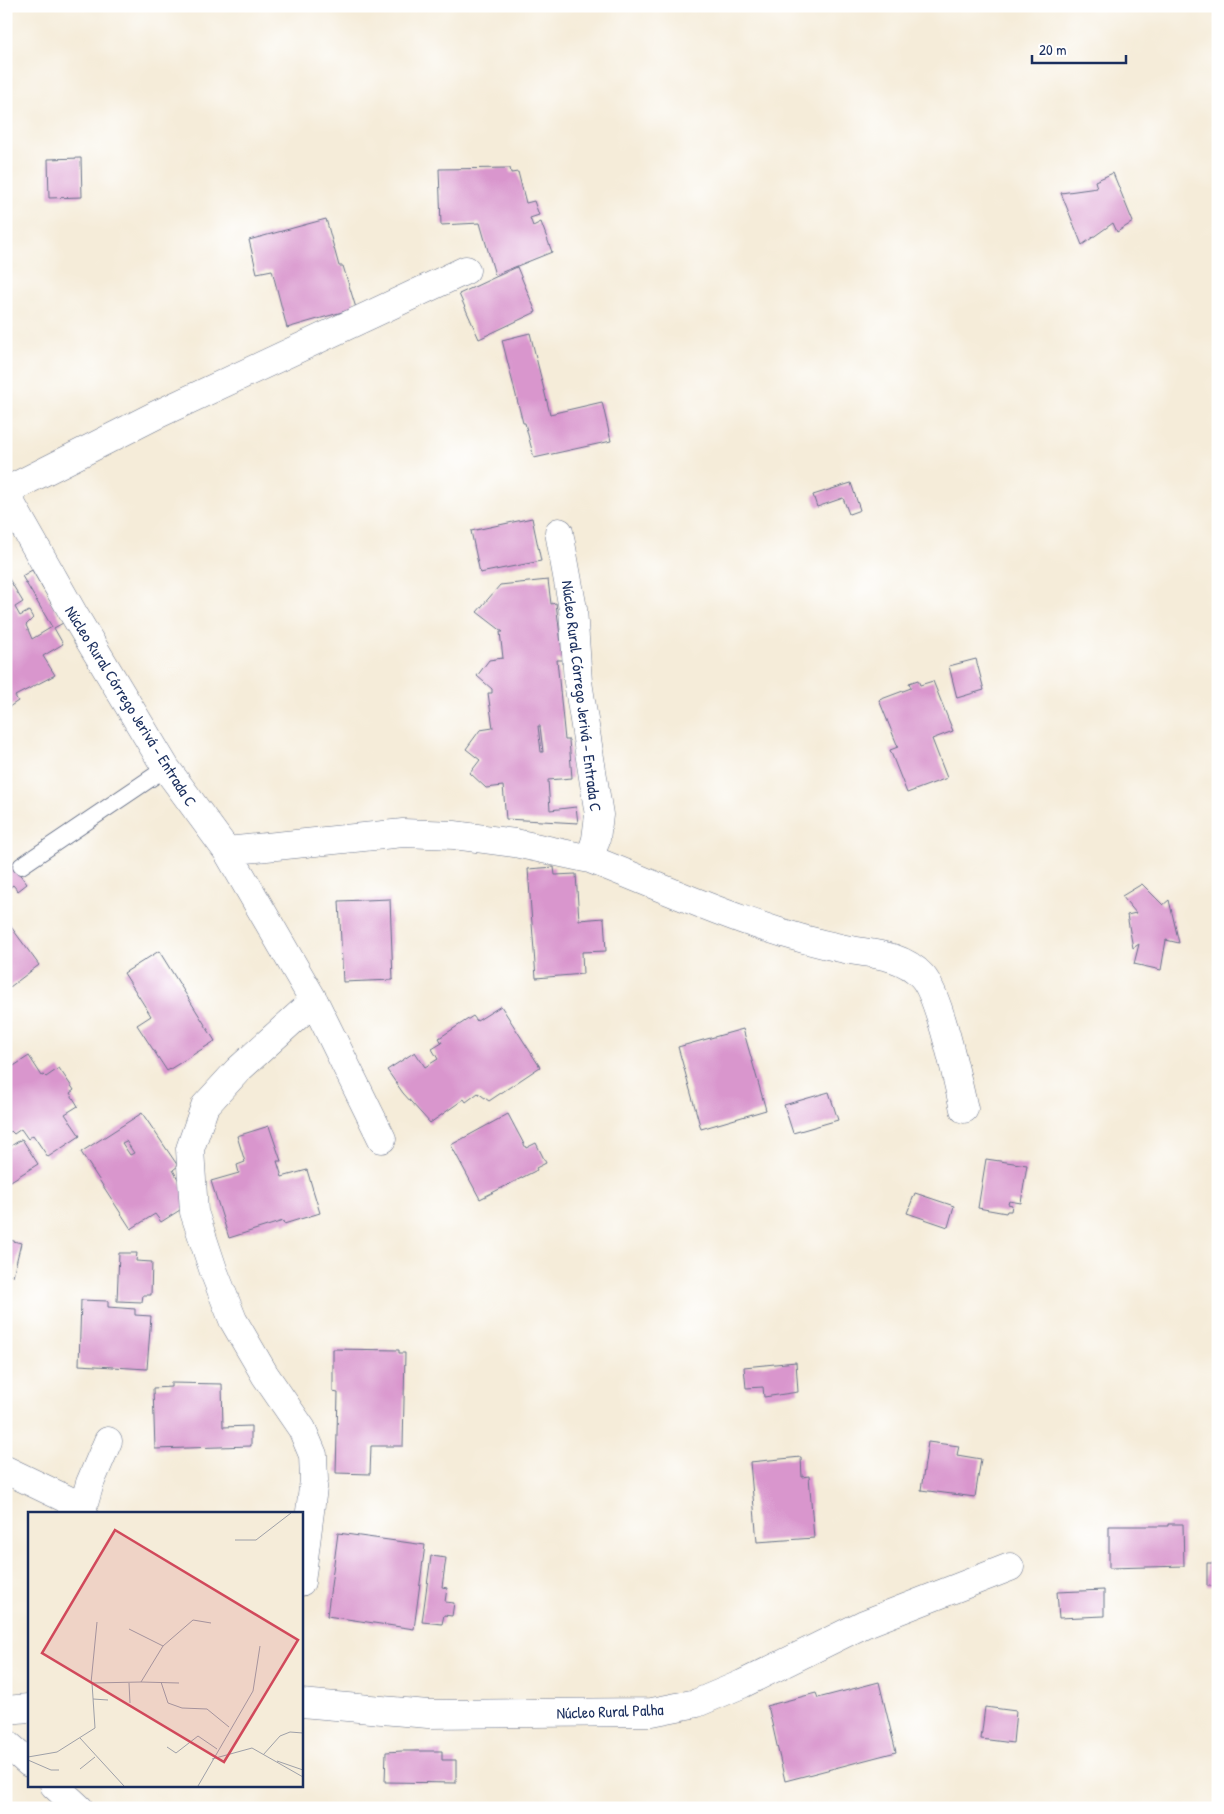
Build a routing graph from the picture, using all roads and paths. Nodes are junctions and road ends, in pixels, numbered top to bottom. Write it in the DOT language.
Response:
graph roads {
  1 [pos="466,270"];
  2 [pos="6,491"];
  3 [pos="6,501"];
  4 [pos="559,532"];
  5 [pos="166,768"];
  6 [pos="227,851"];
  7 [pos="590,859"];
  8 [pos="21,866"];
  9 [pos="314,1001"];
  10 [pos="964,1109"];
  11 [pos="382,1139"];
  12 [pos="108,1441"];
  13 [pos="6,1470"];
  14 [pos="83,1510"];
  15 [pos="1010,1567"];
  16 [pos="302,1574"];
  17 [pos="302,1703"];
  18 [pos="28,1708"];
  19 [pos="6,1710"];
  20 [pos="6,1743"];
  21 [pos="28,1762"];
  22 [pos="55,1786"];
  23 [pos="79,1808"];
  1 -- 2 [label="street"];
  3 -- 5 [label="street, Núcleo Rural Córrego Jerivá - Entrada C"];
  4 -- 7 [label="street, Núcleo Rural Córrego Jerivá - Entrada C"];
  5 -- 6 [label="street, Núcleo Rural Córrego Jerivá - Entrada C"];
  5 -- 8 [label="lane"];
  6 -- 7 [label="street"];
  6 -- 9 [label="street, Núcleo Rural Córrego Jerivá - Entrada C"];
  7 -- 10 [label="street"];
  9 -- 11 [label="street, Núcleo Rural Córrego Jerivá - Entrada C"];
  9 -- 16 [label="street"];
  12 -- 14 [label="street"];
  13 -- 14 [label="street"];
  15 -- 17 [label="street, Núcleo Rural Palha"];
  18 -- 19 [label="street"];
  20 -- 21 [label="street"];
  22 -- 23 [label="street"];
}
